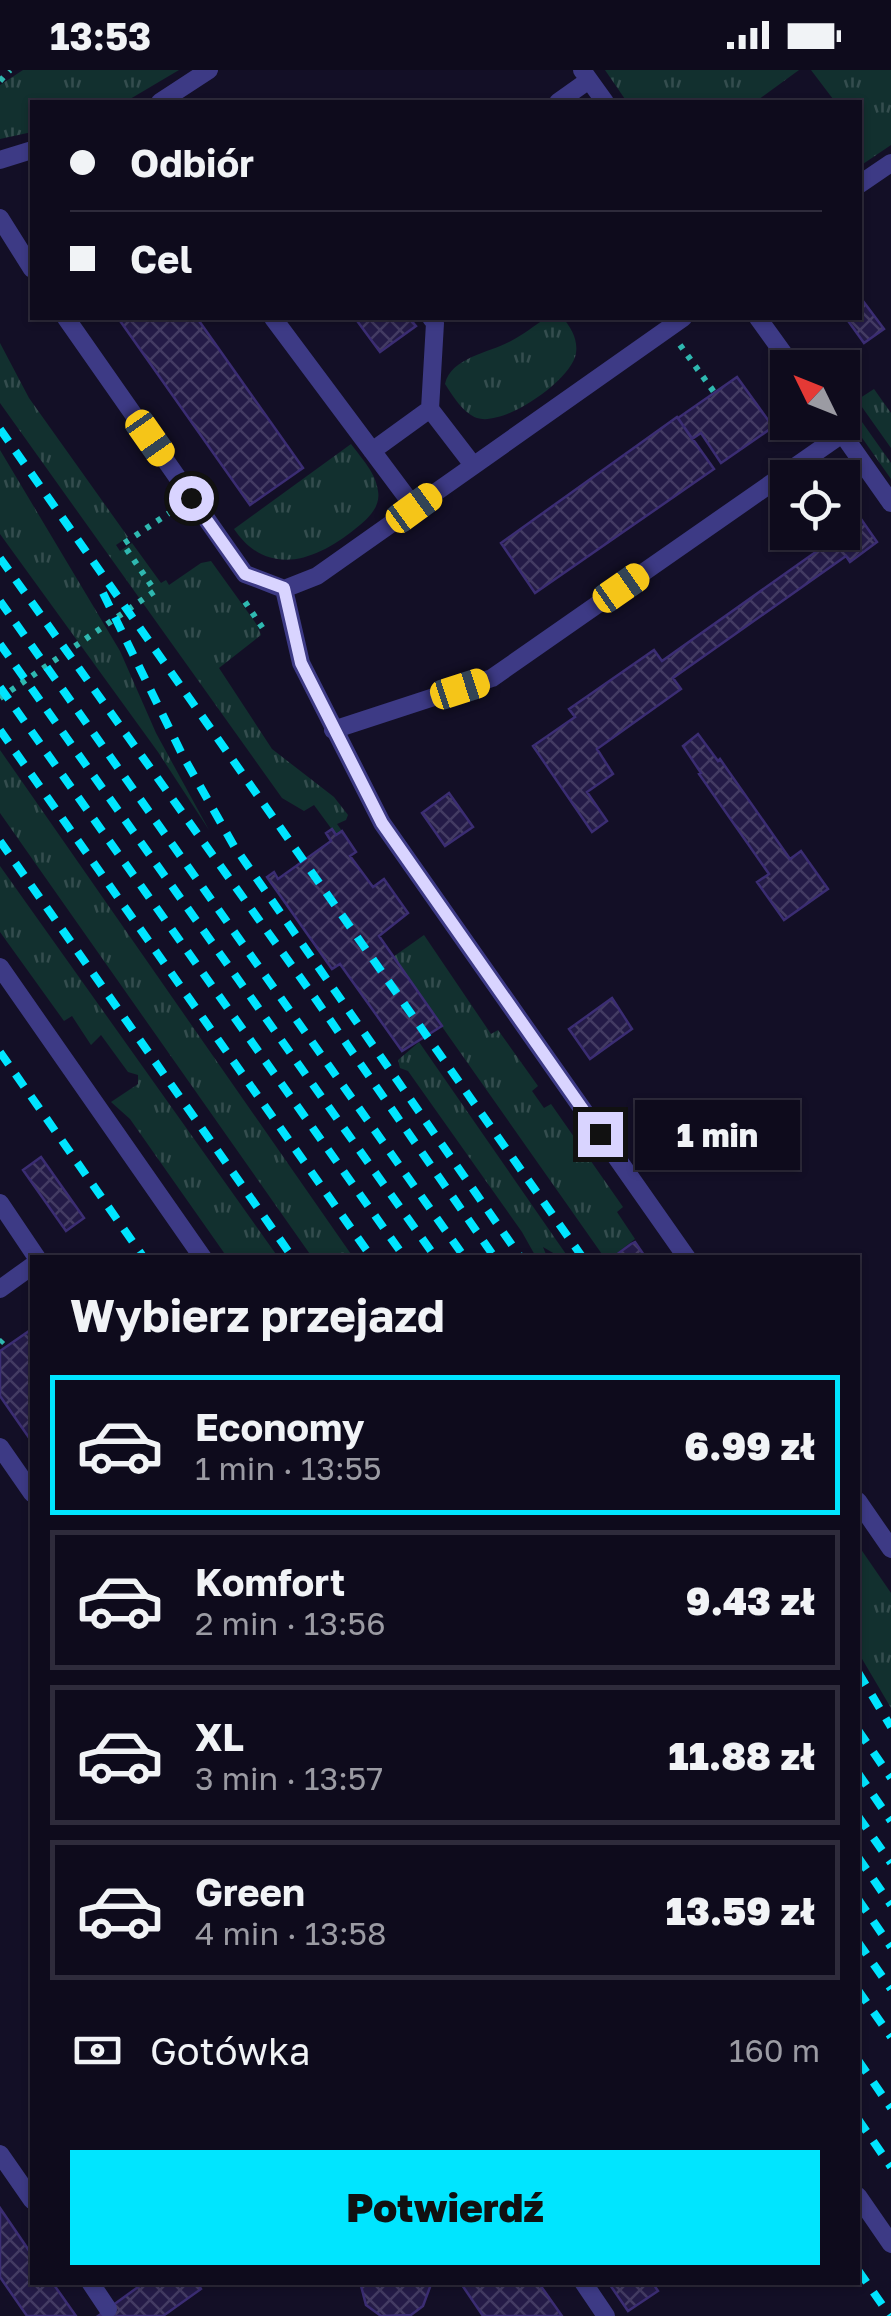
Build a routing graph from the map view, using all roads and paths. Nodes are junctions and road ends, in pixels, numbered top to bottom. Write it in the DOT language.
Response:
graph roads {
  1 [pos="10,70"];
  2 [pos="210,70"];
  3 [pos="586,75"];
  4 [pos="0,81"];
  5 [pos="163,100"];
  6 [pos="560,100"];
  7 [pos="604,100"];
  8 [pos="30,151"];
  9 [pos="0,160"];
  10 [pos="891,163"];
  11 [pos="862,183"];
  12 [pos="0,218"];
  13 [pos="30,235"];
  14 [pos="16,245"];
  15 [pos="30,266"];
  16 [pos="67,320"];
  17 [pos="274,320"];
  18 [pos="432,320"];
  19 [pos="680,320"];
  20 [pos="759,320"];
  21 [pos="678,343"];
  22 [pos="781,350"];
  23 [pos="714,392"];
  24 [pos="430,408"];
  25 [pos="821,440"];
  26 [pos="846,440"];
  27 [pos="372,451"];
  28 [pos="473,465"];
  29 [pos="891,503"];
  30 [pos="180,505"];
  31 [pos="414,508"];
  32 [pos="284,588"];
  33 [pos="0,698"];
  34 [pos="333,730"];
  35 [pos="0,967"];
  36 [pos="0,1204"];
  37 [pos="35,1255"];
  38 [pos="201,1255"];
  39 [pos="684,1255"];
  40 [pos="30,1267"];
  41 [pos="0,1289"];
  42 [pos="0,1447"];
  43 [pos="30,1491"];
  44 [pos="860,1504"];
  45 [pos="891,1549"];
  46 [pos="0,2154"];
  47 [pos="30,2197"];
  48 [pos="860,2199"];
  49 [pos="891,2244"];
  50 [pos="92,2285"];
  51 [pos="585,2285"];
  52 [pos="108,2308"];
  53 [pos="606,2316"];
  1 -- 4 [label="path"];
  2 -- 5 [label="lane"];
  3 -- 6 [label="lane"];
  3 -- 7 [label="lane"];
  8 -- 9 [label="lane"];
  10 -- 11 [label="lane"];
  12 -- 14 [label="lane"];
  13 -- 14 [label="lane"];
  14 -- 15 [label="lane"];
  16 -- 32 [label="lane"];
  17 -- 27 [label="lane"];
  18 -- 24 [label="lane"];
  19 -- 28 [label="lane"];
  20 -- 22 [label="lane"];
  21 -- 23 [label="path"];
  24 -- 27 [label="lane"];
  24 -- 28 [label="lane"];
  25 -- 34 [label="lane"];
  26 -- 29 [label="lane"];
  27 -- 31 [label="lane"];
  28 -- 31 [label="lane"];
  30 -- 33 [label="path"];
  31 -- 32 [label="lane"];
  32 -- 34 [label="lane"];
  34 -- 39 [label="lane"];
  35 -- 38 [label="lane"];
  36 -- 37 [label="lane"];
  40 -- 41 [label="lane"];
  42 -- 43 [label="lane"];
  44 -- 45 [label="lane"];
  46 -- 47 [label="lane"];
  48 -- 49 [label="lane"];
  50 -- 52 [label="lane"];
  51 -- 53 [label="lane"];
}
